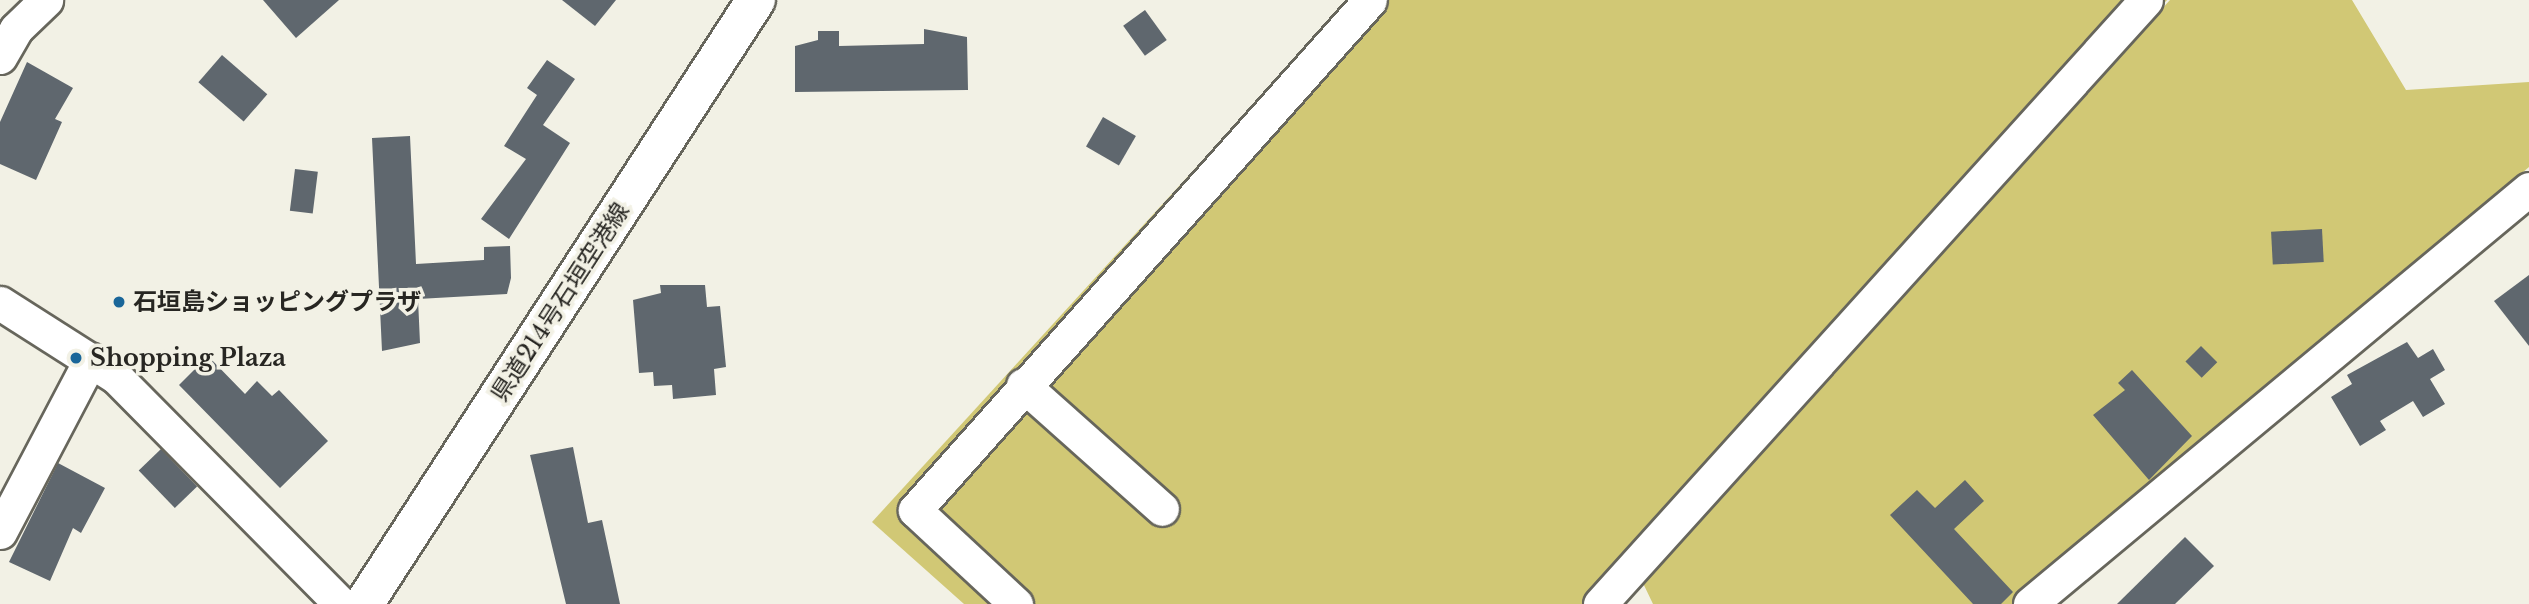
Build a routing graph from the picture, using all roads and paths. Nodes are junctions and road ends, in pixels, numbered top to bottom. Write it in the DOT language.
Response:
graph roads {
  1 [pos="46,0"];
  2 [pos="756,0"];
  3 [pos="1370,0"];
  4 [pos="2146,0"];
  5 [pos="0,11"];
  6 [pos="1,55"];
  7 [pos="2525,199"];
  8 [pos="0,303"];
  9 [pos="91,359"];
  10 [pos="1023,385"];
  11 [pos="1162,509"];
  12 [pos="0,532"];
  13 [pos="341,604"];
  14 [pos="364,604"];
  15 [pos="1016,604"];
  16 [pos="1600,604"];
  17 [pos="2030,604"];
  1 -- 6 [label="street"];
  2 -- 14 [label="main road, 県道214号石垣空港線"];
  3 -- 10 [label="street"];
  4 -- 16 [label="street"];
  5 -- 6 [label="street"];
  7 -- 17 [label="street"];
  8 -- 9 [label="street"];
  9 -- 12 [label="street"];
  9 -- 13 [label="street"];
  10 -- 11 [label="street"];
  10 -- 15 [label="street"];
}
